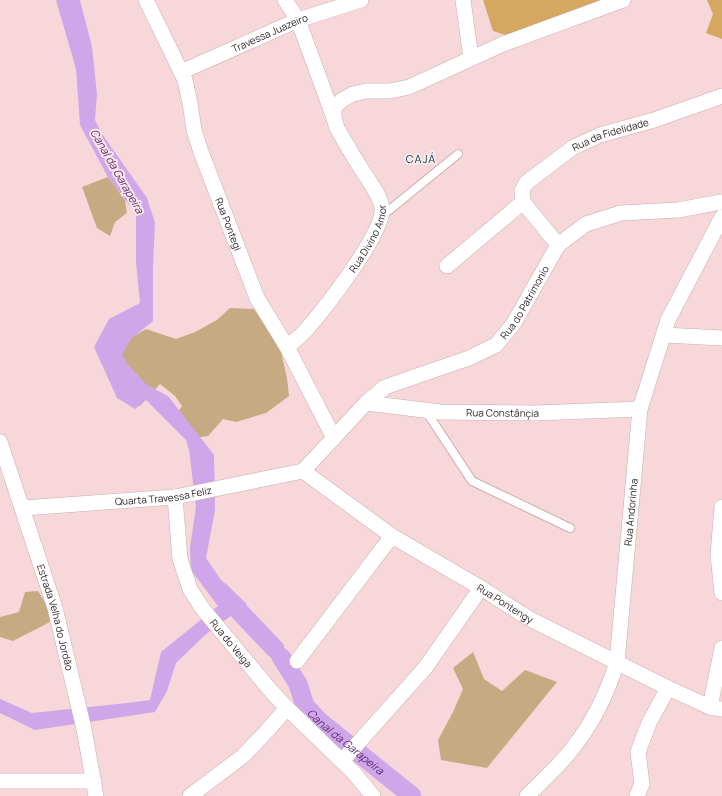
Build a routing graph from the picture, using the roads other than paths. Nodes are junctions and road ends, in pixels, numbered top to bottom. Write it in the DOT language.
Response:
graph roads {
  1 [pos="146,0"];
  2 [pos="285,0"];
  3 [pos="362,0"];
  4 [pos="463,0"];
  5 [pos="623,0"];
  6 [pos="298,20"];
  7 [pos="472,58"];
  8 [pos="181,72"];
  9 [pos="722,96"];
  10 [pos="334,118"];
  11 [pos="458,154"];
  12 [pos="523,202"];
  13 [pos="722,202"];
  14 [pos="382,216"];
  15 [pos="722,217"];
  16 [pos="558,245"];
  17 [pos="447,266"];
  18 [pos="664,335"];
  19 [pos="722,338"];
  20 [pos="286,347"];
  21 [pos="366,403"];
  22 [pos="640,409"];
  23 [pos="426,411"];
  24 [pos="334,438"];
  25 [pos="0,442"];
  26 [pos="302,470"];
  27 [pos="182,495"];
  28 [pos="722,507"];
  29 [pos="23,508"];
  30 [pos="570,528"];
  31 [pos="392,536"];
  32 [pos="481,588"];
  33 [pos="722,593"];
  34 [pos="722,648"];
  35 [pos="297,660"];
  36 [pos="617,662"];
  37 [pos="668,688"];
  38 [pos="286,708"];
  39 [pos="716,708"];
  40 [pos="342,761"];
  41 [pos="0,780"];
  42 [pos="95,789"];
  43 [pos="190,796"];
  44 [pos="373,796"];
  45 [pos="527,796"];
  46 [pos="637,796"];
  1 -- 8 [label="street, Rua Pontegi"];
  2 -- 6 [label="street, Rua Divino Amor"];
  3 -- 6 [label="street, Travessa Juazeiro"];
  4 -- 7 [label="street"];
  5 -- 7 [label="street"];
  6 -- 8 [label="street, Travessa Juazeiro"];
  6 -- 10 [label="street, Rua Divino Amor"];
  7 -- 10 [label="street"];
  8 -- 20 [label="street, Rua Pontegi"];
  9 -- 12 [label="street, Rua da Fidelidade"];
  10 -- 14 [label="street, Rua Divino Amor"];
  11 -- 14 [label="lane"];
  12 -- 16 [label="street"];
  12 -- 17 [label="street"];
  13 -- 16 [label="street, Rua do Patrimonio"];
  14 -- 20 [label="street, Rua Divino Amor"];
  15 -- 18 [label="street, Rua Andorinha"];
  16 -- 21 [label="street, Rua do Patrimonio"];
  18 -- 19 [label="street"];
  18 -- 22 [label="street, Rua Andorinha"];
  20 -- 24 [label="street, Rua Pontegi"];
  21 -- 23 [label="street, Rua Constânçia"];
  21 -- 24 [label="street, Rua do Patrimonio"];
  22 -- 23 [label="street, Rua Constânçia"];
  22 -- 36 [label="street, Rua Andorinha"];
  23 -- 30 [label="lane"];
  24 -- 26 [label="street, Rua do Patrimonio"];
  25 -- 29 [label="street, Estrada Velha do Jordão"];
  26 -- 27 [label="street, Quarta Travessa Feliz"];
  26 -- 31 [label="street, Rua Pontengy"];
  27 -- 29 [label="street, Quarta Travessa Feliz"];
  27 -- 38 [label="street, Rua do Veiga"];
  28 -- 33 [label="street"];
  29 -- 42 [label="street, Estrada Velha do Jordão"];
  31 -- 32 [label="street, Rua Pontengy"];
  31 -- 35 [label="street"];
  32 -- 36 [label="street, Rua Pontengy"];
  32 -- 40 [label="street"];
  34 -- 39 [label="street"];
  36 -- 37 [label="street, Rua Pontengy"];
  36 -- 45 [label="street, Rua Andorinha"];
  37 -- 39 [label="street, Rua Pontengy"];
  37 -- 46 [label="street"];
  38 -- 40 [label="street, Rua do Veiga"];
  38 -- 43 [label="street"];
  40 -- 44 [label="street, Rua do Veiga"];
  41 -- 42 [label="street"];
}
